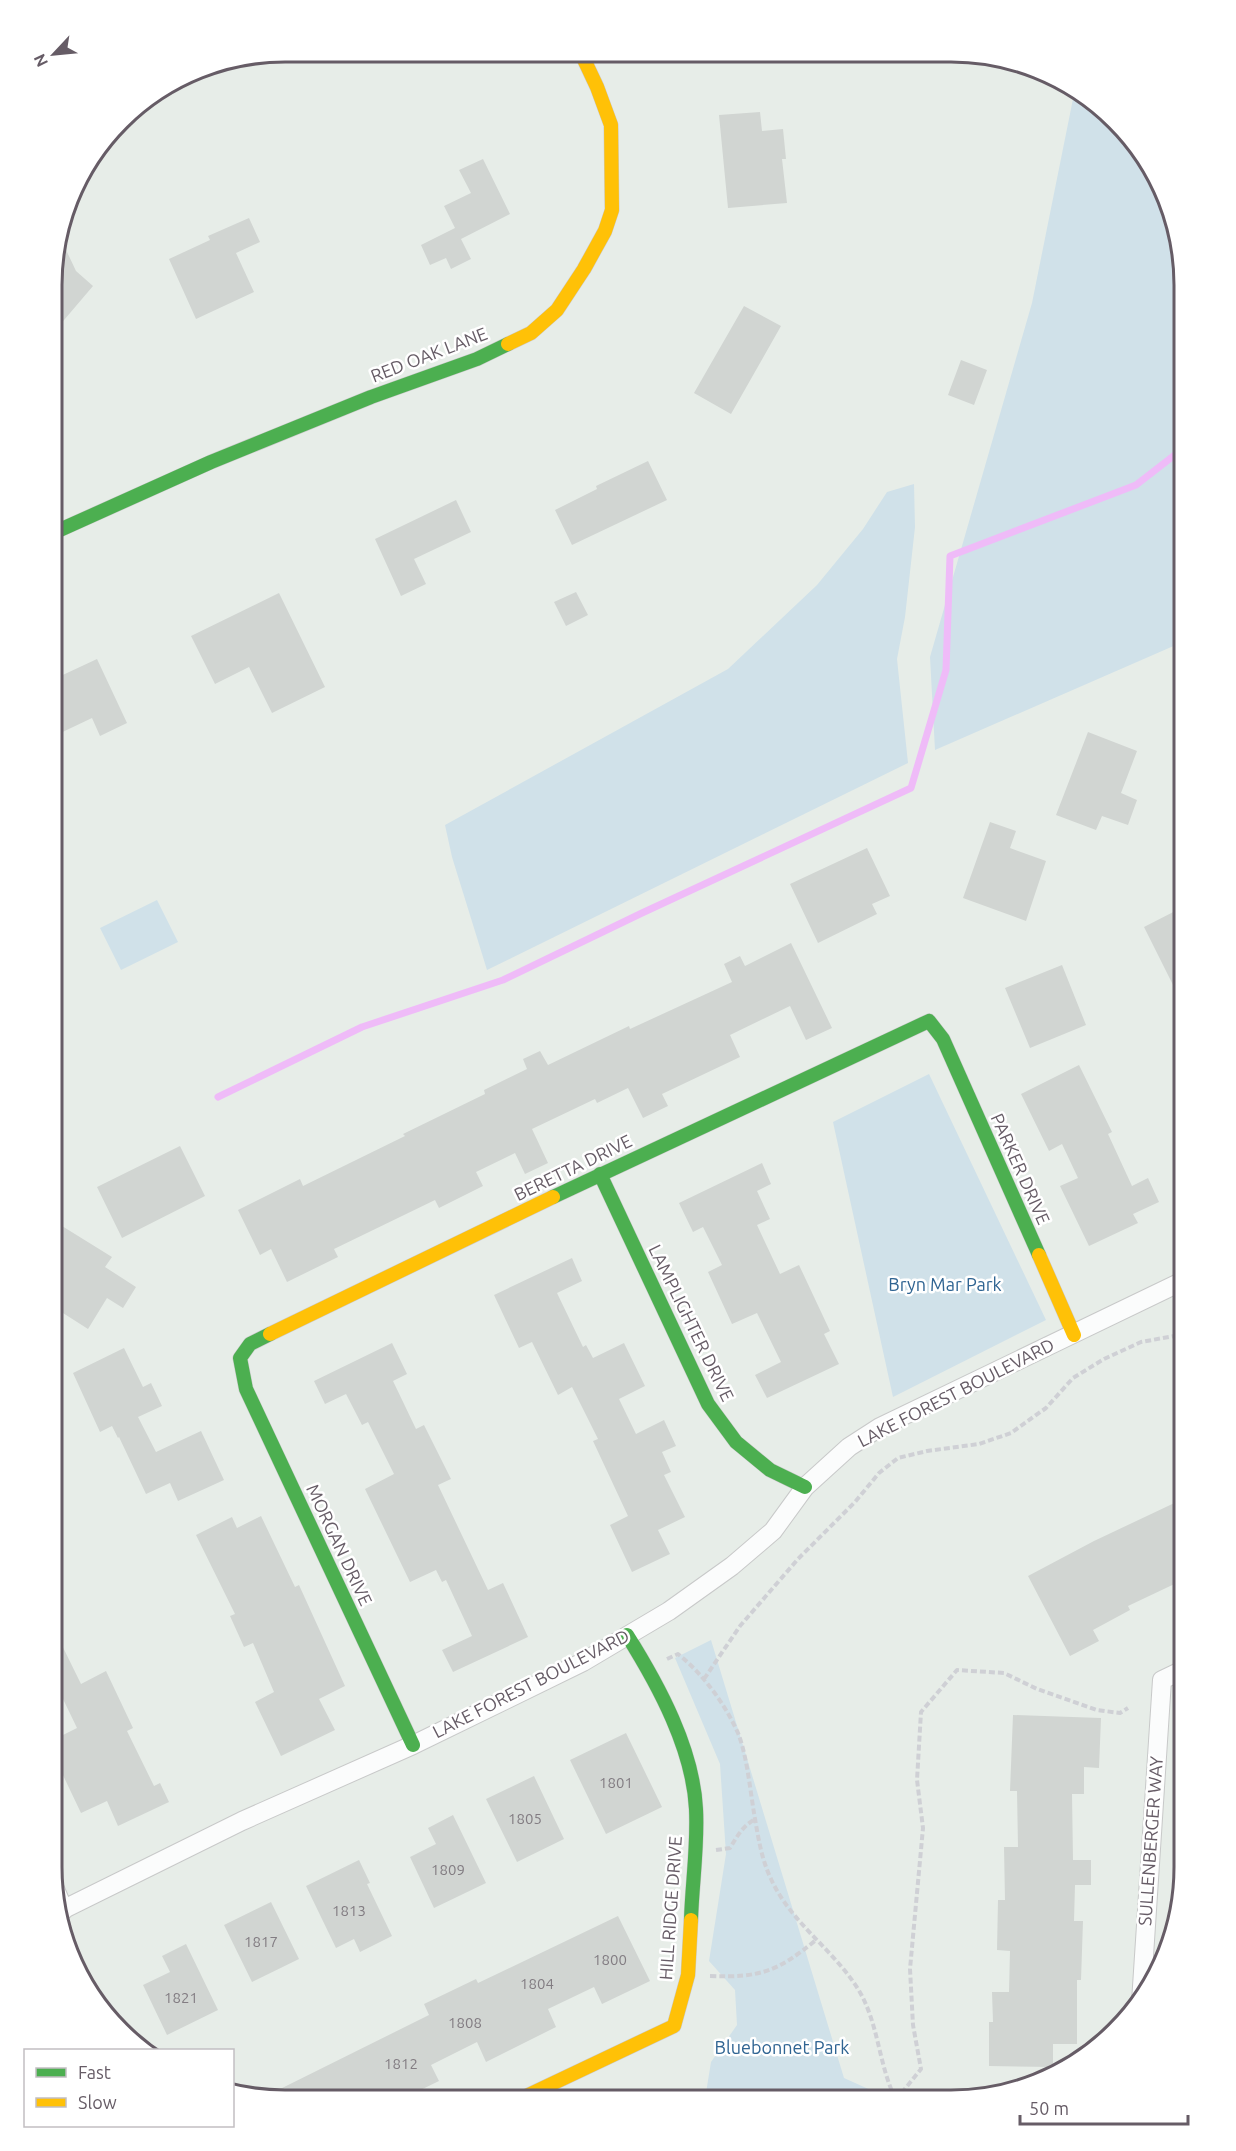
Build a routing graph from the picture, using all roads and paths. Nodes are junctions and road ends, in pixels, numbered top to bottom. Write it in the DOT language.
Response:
graph roads {
  1 [pos="585,62"];
  2 [pos="62,529"];
  3 [pos="929,1021"];
  4 [pos="600,1174"];
  5 [pos="1174,1285"];
  6 [pos="1074,1335"];
  7 [pos="1174,1336"];
  8 [pos="240,1358"];
  9 [pos="805,1486"];
  10 [pos="627,1635"];
  11 [pos="647,1667"];
  12 [pos="1174,1674"];
  13 [pos="704,1679"];
  14 [pos="1128,1708"];
  15 [pos="413,1745"];
  16 [pos="755,1819"];
  17 [pos="694,1853"];
  18 [pos="66,1909"];
  19 [pos="816,1940"];
  20 [pos="688,1975"];
  21 [pos="1142,1982"];
  22 [pos="539,2090"];
  23 [pos="891,2090"];
  24 [pos="904,2090"];
  1 -- 2 [label="street, RED OAK LANE"];
  3 -- 4 [label="street, BERETTA DRIVE"];
  3 -- 6 [label="street, PARKER DRIVE"];
  4 -- 8 [label="street, BERETTA DRIVE"];
  4 -- 9 [label="street, LAMPLIGHTER DRIVE"];
  5 -- 6 [label="street, LAKE FOREST BOULEVARD"];
  6 -- 9 [label="street, LAKE FOREST BOULEVARD"];
  7 -- 13 [label="path"];
  8 -- 15 [label="street, MORGAN DRIVE"];
  9 -- 10 [label="street, LAKE FOREST BOULEVARD"];
  10 -- 11 [label="street, HILL RIDGE DRIVE"];
  10 -- 15 [label="street, LAKE FOREST BOULEVARD"];
  11 -- 13 [label="path"];
  11 -- 17 [label="street, HILL RIDGE DRIVE"];
  12 -- 21 [label="street, SULLENBERGER WAY"];
  13 -- 16 [label="path"];
  14 -- 24 [label="path"];
  15 -- 18 [label="street, LAKE FOREST BOULEVARD"];
  16 -- 17 [label="path"];
  16 -- 19 [label="path"];
  17 -- 20 [label="street, HILL RIDGE DRIVE"];
  19 -- 20 [label="path"];
  19 -- 23 [label="path"];
  20 -- 22 [label="street, HILL RIDGE DRIVE"];
}
